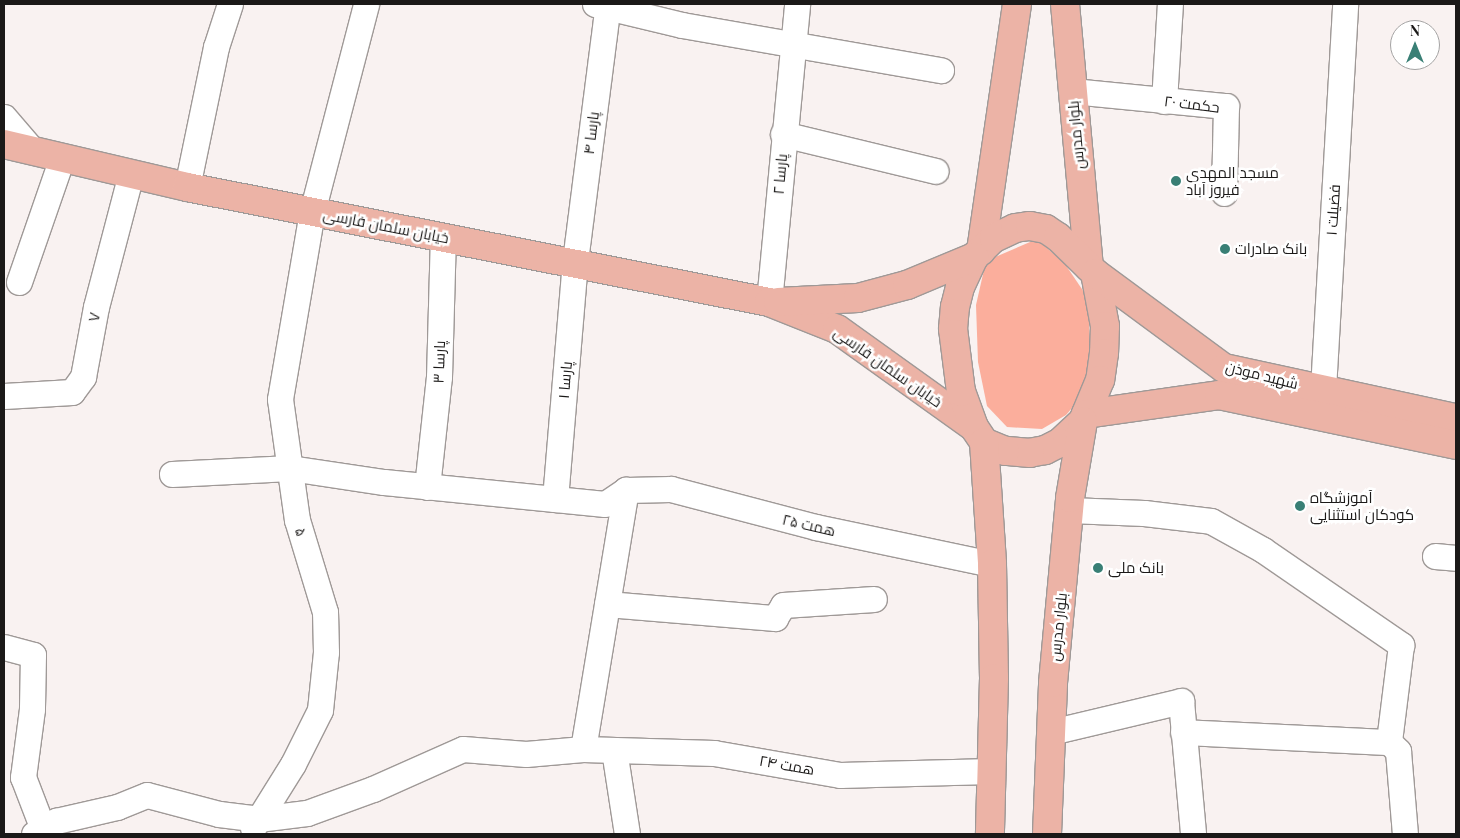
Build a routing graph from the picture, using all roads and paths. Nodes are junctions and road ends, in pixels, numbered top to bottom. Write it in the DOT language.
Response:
graph roads {
  1 [pos="230,4"];
  2 [pos="366,4"];
  3 [pos="797,4"];
  4 [pos="1065,4"];
  5 [pos="1170,4"];
  6 [pos="1345,4"];
  7 [pos="603,5"];
  8 [pos="1016,6"];
  9 [pos="792,46"];
  10 [pos="941,70"];
  11 [pos="1072,91"];
  12 [pos="1164,101"];
  13 [pos="4,117"];
  14 [pos="783,134"];
  15 [pos="4,144"];
  16 [pos="33,151"];
  17 [pos="62,158"];
  18 [pos="936,171"];
  19 [pos="131,174"];
  20 [pos="187,187"];
  21 [pos="1224,193"];
  22 [pos="312,212"];
  23 [pos="443,237"];
  24 [pos="977,254"];
  25 [pos="575,261"];
  26 [pos="1092,270"];
  27 [pos="19,282"];
  28 [pos="769,302"];
  29 [pos="1322,389"];
  30 [pos="4,396"];
  31 [pos="1316,415"];
  32 [pos="1085,418"];
  33 [pos="1456,418"];
  34 [pos="979,434"];
  35 [pos="1456,445"];
  36 [pos="290,468"];
  37 [pos="172,474"];
  38 [pos="427,486"];
  39 [pos="626,490"];
  40 [pos="555,499"];
  41 [pos="1069,510"];
  42 [pos="992,564"];
  43 [pos="874,599"];
  44 [pos="607,604"];
  45 [pos="4,647"];
  46 [pos="1051,732"];
  47 [pos="1183,732"];
  48 [pos="1389,742"];
  49 [pos="583,749"];
  50 [pos="614,750"];
  51 [pos="992,771"];
  52 [pos="254,826"];
  53 [pos="38,832"];
  54 [pos="627,834"];
  55 [pos="990,834"];
  56 [pos="1048,834"];
  57 [pos="1193,834"];
  58 [pos="1405,834"];
  1 -- 20 [label="street"];
  2 -- 22 [label="street, ۵"];
  3 -- 9 [label="street, پارسا ۲"];
  4 -- 11 [label="main road, بلوار مدرس"];
  5 -- 12 [label="street"];
  6 -- 29 [label="street, فضیلت ۱"];
  7 -- 9 [label="street"];
  7 -- 25 [label="street, پارسا ۴"];
  8 -- 24 [label="main road"];
  9 -- 10 [label="street"];
  9 -- 14 [label="street, پارسا ۲"];
  11 -- 12 [label="street, حکمت ۲۰"];
  11 -- 26 [label="main road, بلوار مدرس"];
  12 -- 21 [label="street, حکمت ۲۰"];
  13 -- 16 [label="street"];
  14 -- 18 [label="street"];
  14 -- 28 [label="street, پارسا ۲"];
  15 -- 16 [label="main road, خیابان سلمان فارسی"];
  16 -- 17 [label="main road, خیابان سلمان فارسی"];
  17 -- 19 [label="main road, خیابان سلمان فارسی"];
  17 -- 27 [label="street"];
  19 -- 20 [label="main road, خیابان سلمان فارسی"];
  19 -- 30 [label="street, ۷"];
  20 -- 22 [label="main road, خیابان سلمان فارسی"];
  22 -- 23 [label="main road, خیابان سلمان فارسی"];
  22 -- 36 [label="street, ۵"];
  23 -- 25 [label="main road, خیابان سلمان فارسی"];
  23 -- 38 [label="street, پارسا ۳"];
  24 -- 26 [label="main road, شهید موذن"];
  24 -- 28 [label="main road, خیابان سلمان فارسی"];
  24 -- 34 [label="main road"];
  25 -- 28 [label="main road, خیابان سلمان فارسی"];
  25 -- 40 [label="street, پارسا ۱"];
  26 -- 29 [label="main road, شهید موذن"];
  26 -- 32 [label="main road, بلوار مدرس"];
  28 -- 34 [label="main road, خیابان سلمان فارسی"];
  29 -- 31 [label="street, فضیلت ۱"];
  29 -- 33 [label="main road, شهید موذن"];
  31 -- 32 [label="main road, شهید موذن"];
  31 -- 35 [label="main road, شهید موذن"];
  32 -- 34 [label="main road, خیابان سلمان فارسی"];
  32 -- 41 [label="main road, بلوار مدرس"];
  34 -- 42 [label="main road"];
  36 -- 37 [label="street"];
  36 -- 38 [label="street"];
  36 -- 52 [label="street, ۵"];
  38 -- 40 [label="street"];
  39 -- 40 [label="street"];
  39 -- 42 [label="street, همت ۲۵"];
  39 -- 44 [label="street"];
  41 -- 46 [label="main road, بلوار مدرس"];
  41 -- 48 [label="street"];
  42 -- 51 [label="main road"];
  43 -- 44 [label="street"];
  44 -- 49 [label="street"];
  45 -- 53 [label="street"];
  46 -- 47 [label="street"];
  46 -- 56 [label="main road, بلوار مدرس"];
  47 -- 48 [label="street"];
  47 -- 57 [label="street"];
  48 -- 58 [label="street"];
  49 -- 50 [label="street, همت ۲۴"];
  49 -- 52 [label="street, همت ۲۴"];
  50 -- 51 [label="street, همت ۲۴"];
  50 -- 54 [label="street"];
  51 -- 55 [label="main road"];
  52 -- 53 [label="street, همت ۲۴"];
}
